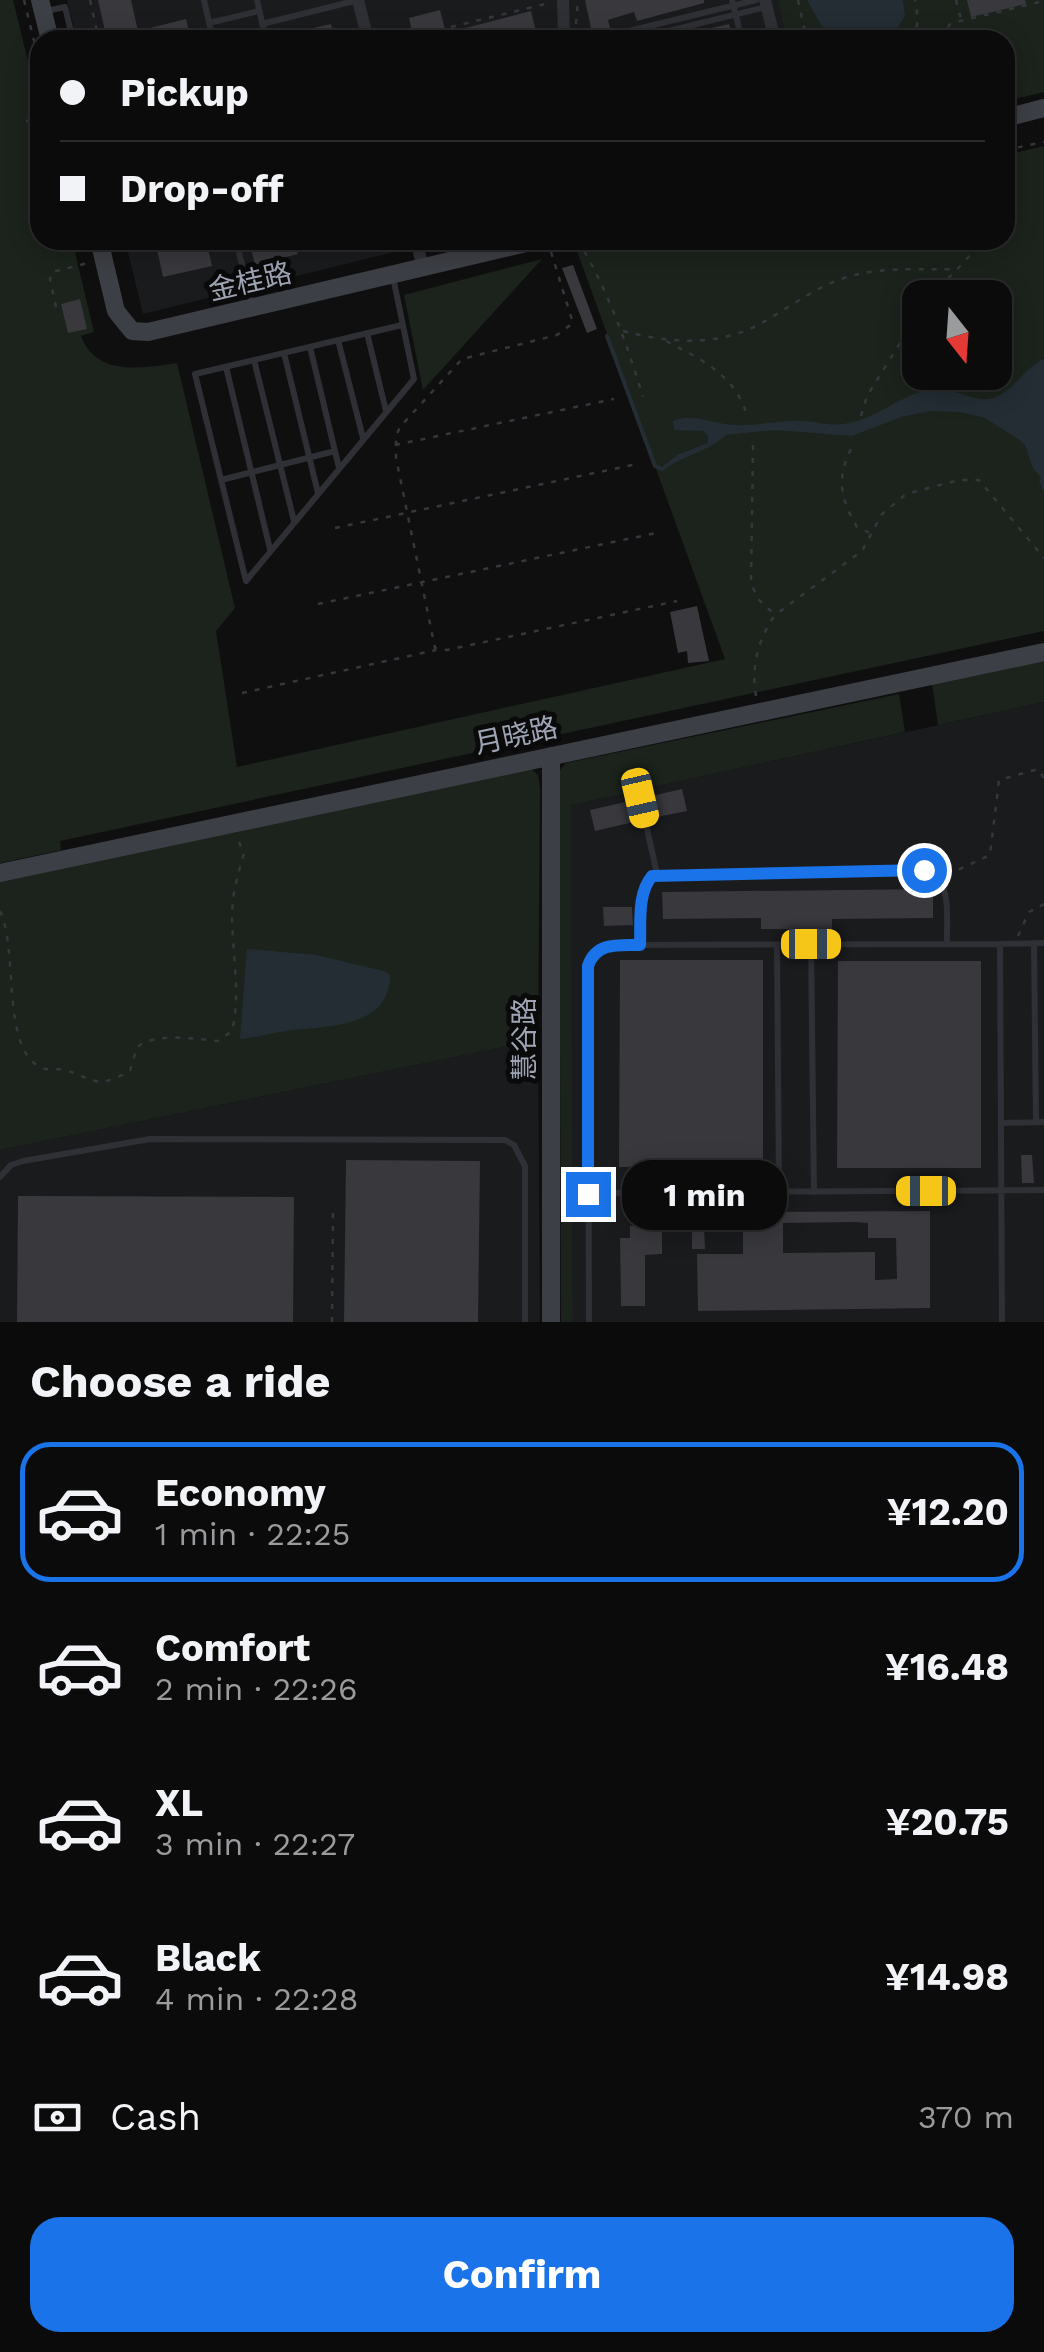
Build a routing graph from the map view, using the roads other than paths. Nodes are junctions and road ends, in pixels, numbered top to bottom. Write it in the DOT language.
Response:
graph roads {
  1 [pos="204,0"];
  2 [pos="257,0"];
  3 [pos="358,0"];
  4 [pos="561,0"];
  5 [pos="763,2"];
  6 [pos="47,6"];
  7 [pos="734,7"];
  8 [pos="259,11"];
  9 [pos="209,23"];
  10 [pos="262,24"];
  11 [pos="56,30"];
  12 [pos="71,30"];
  13 [pos="211,30"];
  14 [pos="264,30"];
  15 [pos="366,30"];
  16 [pos="563,30"];
  17 [pos="635,30"];
  18 [pos="663,30"];
  19 [pos="772,30"];
  20 [pos="1044,108"];
  21 [pos="1015,115"];
  22 [pos="1044,118"];
  23 [pos="1015,125"];
  24 [pos="101,250"];
  25 [pos="110,250"];
  26 [pos="238,250"];
  27 [pos="418,250"];
  28 [pos="468,250"];
  29 [pos="512,250"];
  30 [pos="422,264"];
  31 [pos="392,276"];
  32 [pos="252,304"];
  33 [pos="402,324"];
  34 [pos="147,329"];
  35 [pos="367,333"];
  36 [pos="338,340"];
  37 [pos="310,346"];
  38 [pos="284,353"];
  39 [pos="254,360"];
  40 [pos="226,367"];
  41 [pos="386,412"];
  42 [pos="364,440"];
  43 [pos="335,451"];
  44 [pos="309,458"];
  45 [pos="280,465"];
  46 [pos="339,469"];
  47 [pos="252,472"];
  48 [pos="221,480"];
  49 [pos="318,494"];
  50 [pos="294,522"];
  51 [pos="270,550"];
  52 [pos="1044,652"];
  53 [pos="551,756"];
  54 [pos="640,798"];
  55 [pos="0,873"];
  56 [pos="657,874"];
  57 [pos="1034,943"];
  58 [pos="1044,943"];
  59 [pos="778,944"];
  60 [pos="811,944"];
  61 [pos="947,944"];
  62 [pos="1000,944"];
  63 [pos="640,945"];
  64 [pos="1040,1122"];
  65 [pos="1001,1123"];
  66 [pos="0,1177"];
  67 [pos="1002,1190"];
  68 [pos="1044,1190"];
  69 [pos="779,1192"];
  70 [pos="814,1192"];
  71 [pos="588,1194"];
  72 [pos="525,1322"];
  73 [pos="551,1322"];
  74 [pos="589,1322"];
  75 [pos="1002,1322"];
  1 -- 9 [label="lane"];
  2 -- 8 [label="lane"];
  3 -- 10 [label="lane"];
  3 -- 15 [label="street"];
  4 -- 16 [label="street"];
  5 -- 7 [label="lane"];
  5 -- 7 [label="lane"];
  5 -- 19 [label="street"];
  6 -- 11 [label="street"];
  6 -- 12 [label="lane"];
  7 -- 17 [label="lane"];
  7 -- 18 [label="lane"];
  8 -- 9 [label="lane"];
  8 -- 10 [label="lane"];
  9 -- 13 [label="lane"];
  10 -- 14 [label="lane"];
  20 -- 21 [label="street"];
  22 -- 23 [label="street"];
  24 -- 34 [label="street"];
  25 -- 34 [label="street"];
  26 -- 32 [label="lane"];
  27 -- 30 [label="street"];
  28 -- 30 [label="street, 金桂路"];
  29 -- 30 [label="street, 金桂路"];
  30 -- 31 [label="street, 金桂路"];
  30 -- 32 [label="street, 金桂路"];
  31 -- 32 [label="street, 金桂路"];
  31 -- 33 [label="lane"];
  32 -- 34 [label="street, 金桂路"];
  33 -- 35 [label="lane"];
  33 -- 41 [label="lane"];
  35 -- 36 [label="lane"];
  35 -- 41 [label="lane"];
  36 -- 37 [label="lane"];
  36 -- 42 [label="lane"];
  37 -- 38 [label="lane"];
  37 -- 43 [label="lane"];
  38 -- 39 [label="lane"];
  38 -- 44 [label="lane"];
  39 -- 40 [label="lane"];
  39 -- 45 [label="lane"];
  40 -- 47 [label="lane"];
  40 -- 48 [label="lane"];
  41 -- 42 [label="lane"];
  42 -- 46 [label="lane"];
  43 -- 44 [label="lane"];
  43 -- 46 [label="lane"];
  44 -- 45 [label="lane"];
  44 -- 49 [label="lane"];
  45 -- 47 [label="lane"];
  45 -- 50 [label="lane"];
  46 -- 49 [label="lane"];
  47 -- 48 [label="lane"];
  47 -- 51 [label="lane"];
  48 -- 51 [label="lane"];
  49 -- 50 [label="lane"];
  50 -- 51 [label="lane"];
  52 -- 53 [label="street, 月晓路"];
  53 -- 55 [label="street, 月晓路"];
  53 -- 73 [label="street, 慧谷路"];
  54 -- 56 [label="lane"];
  56 -- 61 [label="lane"];
  56 -- 63 [label="lane"];
  57 -- 58 [label="lane"];
  57 -- 62 [label="lane"];
  57 -- 64 [label="lane"];
  59 -- 60 [label="lane"];
  59 -- 63 [label="lane"];
  59 -- 69 [label="lane"];
  60 -- 61 [label="lane"];
  60 -- 70 [label="lane"];
  61 -- 62 [label="lane"];
  62 -- 65 [label="lane"];
  63 -- 71 [label="lane"];
  64 -- 65 [label="lane"];
  65 -- 67 [label="lane"];
  66 -- 72 [label="lane"];
  67 -- 68 [label="lane"];
  67 -- 70 [label="lane"];
  67 -- 75 [label="lane"];
  69 -- 70 [label="lane"];
  69 -- 71 [label="lane"];
  71 -- 74 [label="lane"];
}
